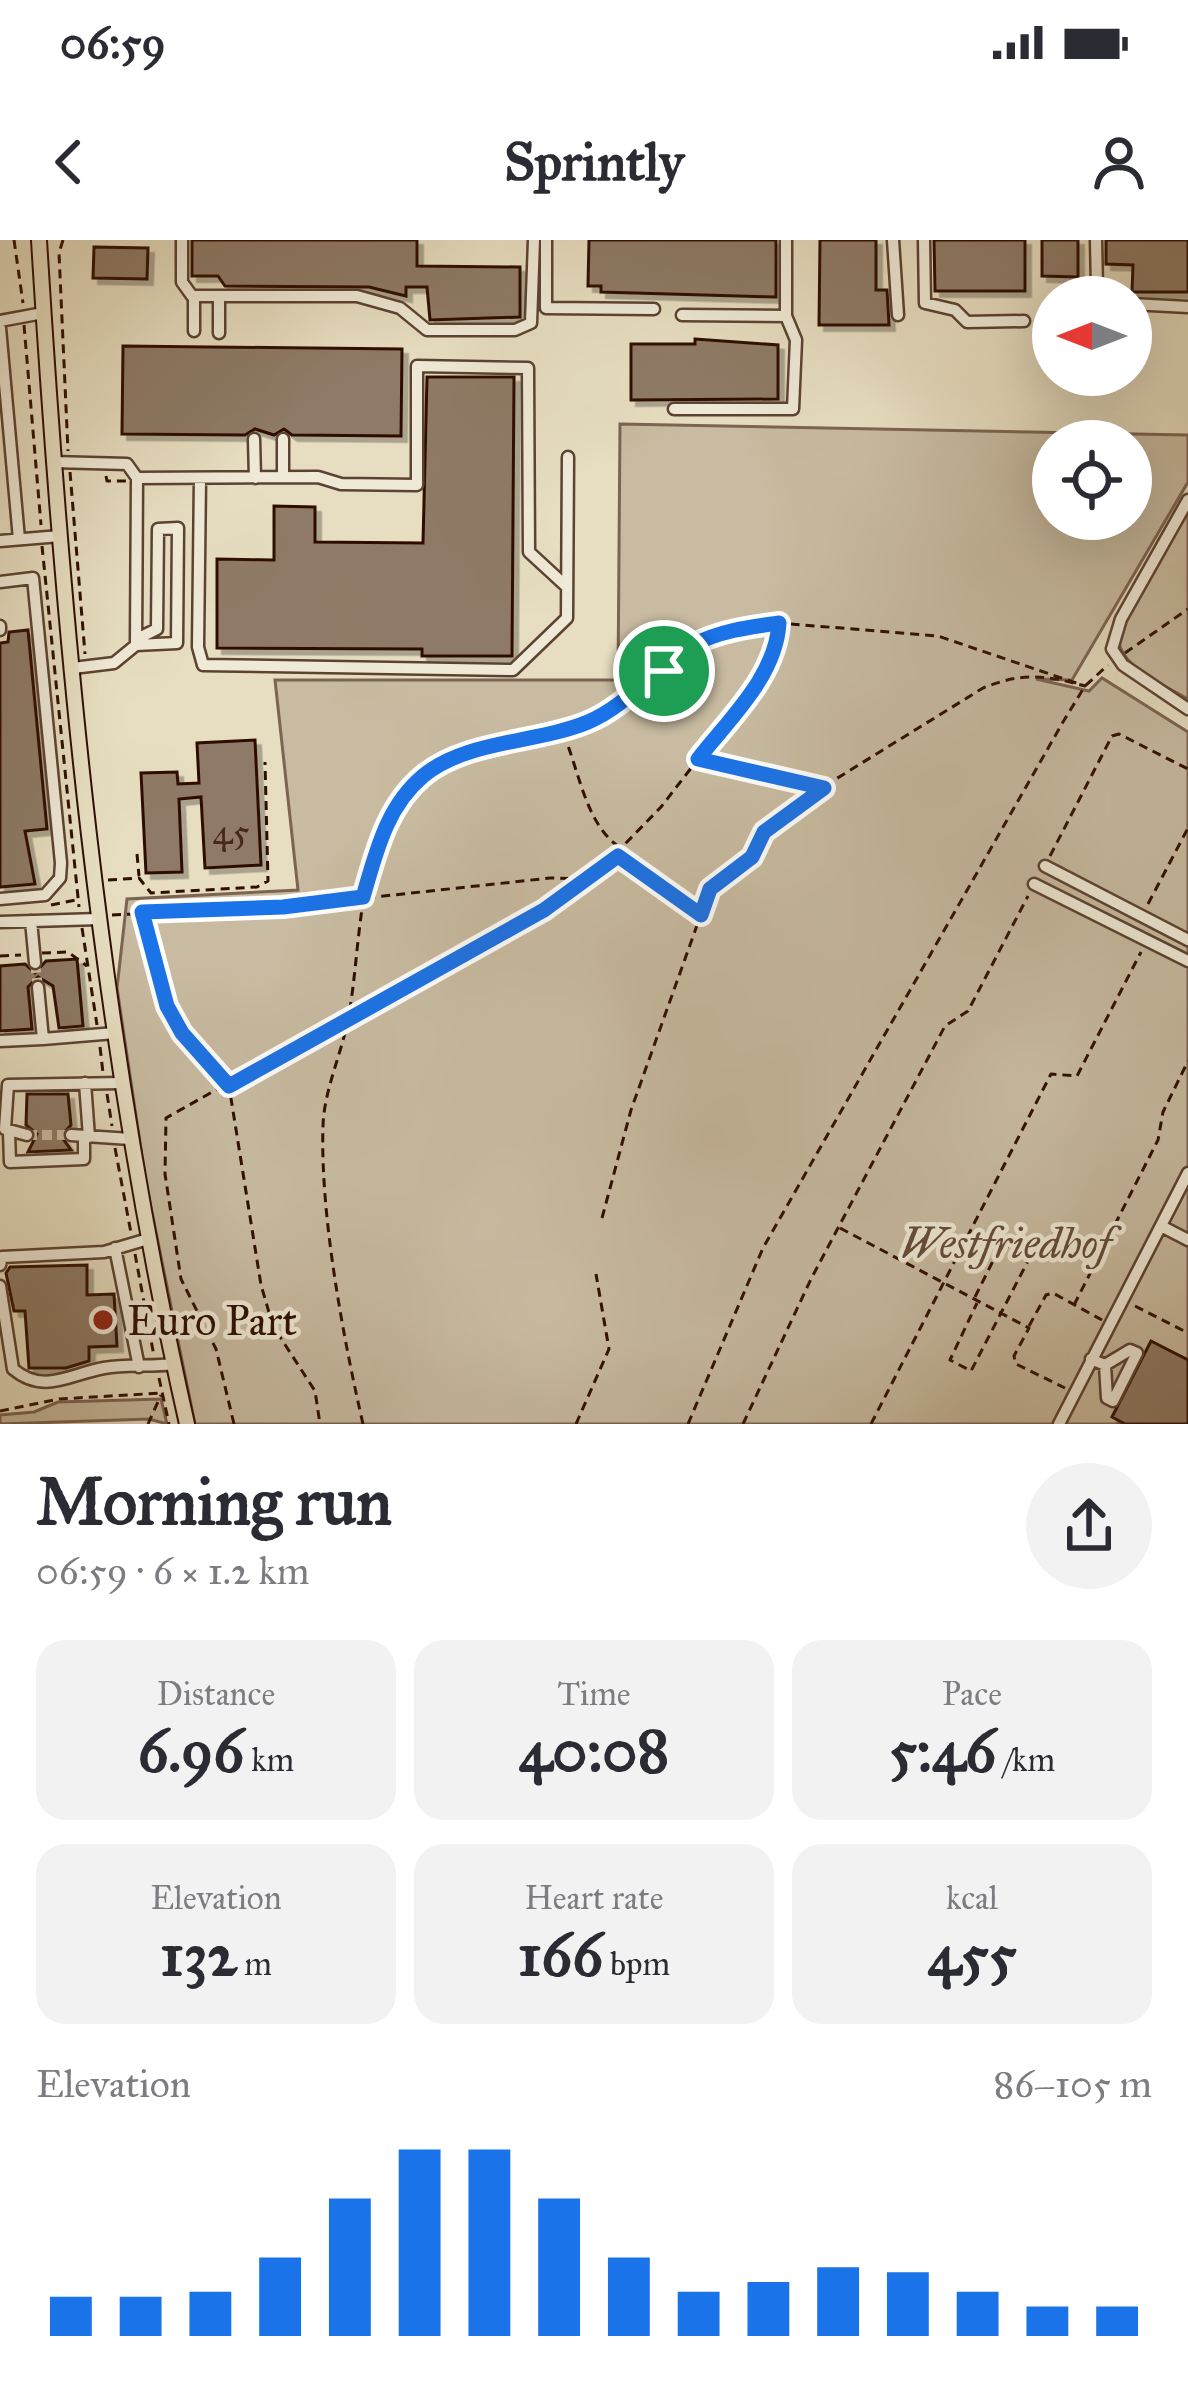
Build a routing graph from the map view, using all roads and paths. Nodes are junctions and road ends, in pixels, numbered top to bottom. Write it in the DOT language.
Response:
graph roads {
  1 [pos="14,240"];
  2 [pos="182,240"];
  3 [pos="534,240"];
  4 [pos="546,240"];
  5 [pos="786,240"];
  6 [pos="892,240"];
  7 [pos="924,240"];
  8 [pos="1096,240"];
  9 [pos="40,242"];
  10 [pos="1097,276"];
  11 [pos="194,296"];
  12 [pos="219,298"];
  13 [pos="1152,305"];
  14 [pos="1188,307"];
  15 [pos="654,309"];
  16 [pos="43,314"];
  17 [pos="23,315"];
  18 [pos="682,315"];
  19 [pos="898,315"];
  20 [pos="786,316"];
  21 [pos="1024,321"];
  22 [pos="0,325"];
  23 [pos="194,331"];
  24 [pos="219,332"];
  25 [pos="674,410"];
  26 [pos="254,439"];
  27 [pos="283,439"];
  28 [pos="568,457"];
  29 [pos="53,463"];
  30 [pos="70,475"];
  31 [pos="283,477"];
  32 [pos="200,478"];
  33 [pos="255,478"];
  34 [pos="137,479"];
  35 [pos="1188,500"];
  36 [pos="60,536"];
  37 [pos="42,537"];
  38 [pos="20,539"];
  39 [pos="0,541"];
  40 [pos="0,582"];
  41 [pos="567,587"];
  42 [pos="1188,609"];
  43 [pos="779,623"];
  44 [pos="136,642"];
  45 [pos="1116,659"];
  46 [pos="73,668"];
  47 [pos="1085,686"];
  48 [pos="1188,709"];
  49 [pos="562,730"];
  50 [pos="698,759"];
  51 [pos="265,762"];
  52 [pos="1188,769"];
  53 [pos="824,788"];
  54 [pos="1188,828"];
  55 [pos="624,850"];
  56 [pos="137,854"];
  57 [pos="618,856"];
  58 [pos="1045,866"];
  59 [pos="139,878"];
  60 [pos="592,879"];
  61 [pos="1034,884"];
  62 [pos="104,892"];
  63 [pos="363,897"];
  64 [pos="78,898"];
  65 [pos="0,899"];
  66 [pos="102,912"];
  67 [pos="142,912"];
  68 [pos="701,915"];
  69 [pos="1142,916"];
  70 [pos="32,921"];
  71 [pos="0,922"];
  72 [pos="1147,940"];
  73 [pos="1188,940"];
  74 [pos="0,956"];
  75 [pos="35,958"];
  76 [pos="1188,961"];
  77 [pos="88,968"];
  78 [pos="38,987"];
  79 [pos="348,1019"];
  80 [pos="115,1033"];
  81 [pos="43,1039"];
  82 [pos="0,1041"];
  83 [pos="1188,1061"];
  84 [pos="85,1083"];
  85 [pos="122,1083"];
  86 [pos="229,1086"];
  87 [pos="9,1133"];
  88 [pos="27,1135"];
  89 [pos="81,1136"];
  90 [pos="130,1139"];
  91 [pos="1188,1174"];
  92 [pos="602,1218"];
  93 [pos="1161,1226"];
  94 [pos="838,1227"];
  95 [pos="148,1239"];
  96 [pos="1188,1240"];
  97 [pos="115,1248"];
  98 [pos="0,1265"];
  99 [pos="596,1274"];
  100 [pos="945,1283"];
  101 [pos="0,1286"];
  102 [pos="1122,1299"];
  103 [pos="976,1300"];
  104 [pos="1075,1305"];
  105 [pos="999,1312"];
  106 [pos="1108,1324"];
  107 [pos="1029,1328"];
  108 [pos="1188,1334"];
  109 [pos="1091,1358"];
  110 [pos="174,1364"];
  111 [pos="139,1366"];
  112 [pos="156,1366"];
  113 [pos="1105,1366"];
  114 [pos="1074,1392"];
  115 [pos="162,1394"];
  116 [pos="0,1412"];
  117 [pos="148,1424"];
  118 [pos="170,1424"];
  119 [pos="188,1424"];
  120 [pos="234,1424"];
  121 [pos="320,1424"];
  122 [pos="362,1424"];
  123 [pos="576,1424"];
  124 [pos="688,1424"];
  125 [pos="742,1424"];
  126 [pos="871,1424"];
  127 [pos="1059,1424"];
  1 -- 17 [label="path"];
  2 -- 11 [label="street"];
  3 -- 12 [label="street"];
  4 -- 15 [label="street"];
  5 -- 20 [label="street"];
  6 -- 19 [label="street"];
  7 -- 21 [label="street"];
  8 -- 10 [label="street"];
  9 -- 16 [label="main road"];
  11 -- 12 [label="street"];
  11 -- 23 [label="street"];
  12 -- 24 [label="street"];
  13 -- 14 [label="street"];
  16 -- 17 [label="street"];
  16 -- 29 [label="main road"];
  17 -- 22 [label="street"];
  17 -- 37 [label="path"];
  18 -- 20 [label="street"];
  20 -- 25 [label="street"];
  22 -- 38 [label="street"];
  26 -- 33 [label="street"];
  27 -- 31 [label="street"];
  28 -- 41 [label="street"];
  29 -- 34 [label="street"];
  29 -- 36 [label="main road"];
  30 -- 34 [label="path"];
  31 -- 33 [label="street"];
  31 -- 41 [label="street"];
  32 -- 33 [label="street"];
  32 -- 34 [label="street"];
  32 -- 41 [label="street"];
  34 -- 44 [label="street"];
  35 -- 45 [label="street"];
  36 -- 37 [label="street"];
  36 -- 46 [label="main road"];
  37 -- 38 [label="street"];
  37 -- 64 [label="path"];
  38 -- 39 [label="street"];
  40 -- 65 [label="street"];
  42 -- 45 [label="path"];
  43 -- 47 [label="path"];
  43 -- 49 [label="path"];
  43 -- 50 [label="path"];
  44 -- 44 [label="street"];
  44 -- 46 [label="street"];
  45 -- 47 [label="path"];
  45 -- 48 [label="street"];
  46 -- 66 [label="main road"];
  47 -- 53 [label="path"];
  47 -- 124 [label="path"];
  49 -- 55 [label="path"];
  49 -- 63 [label="path"];
  50 -- 53 [label="path"];
  50 -- 55 [label="path"];
  51 -- 59 [label="path"];
  52 -- 58 [label="path"];
  53 -- 68 [label="path"];
  54 -- 69 [label="path"];
  55 -- 57 [label="path"];
  56 -- 59 [label="path"];
  57 -- 60 [label="path"];
  57 -- 68 [label="path"];
  58 -- 69 [label="street"];
  59 -- 62 [label="path"];
  60 -- 63 [label="path"];
  60 -- 79 [label="path"];
  61 -- 72 [label="street"];
  61 -- 94 [label="path"];
  63 -- 67 [label="path"];
  63 -- 79 [label="path"];
  66 -- 67 [label="path"];
  66 -- 70 [label="street"];
  66 -- 80 [label="main road"];
  67 -- 86 [label="path"];
  68 -- 92 [label="path"];
  69 -- 73 [label="street"];
  70 -- 71 [label="street"];
  70 -- 75 [label="street"];
  72 -- 76 [label="street"];
  72 -- 100 [label="path"];
  74 -- 75 [label="path"];
  75 -- 77 [label="path"];
  78 -- 81 [label="street"];
  79 -- 86 [label="path"];
  79 -- 122 [label="path"];
  80 -- 81 [label="street"];
  80 -- 85 [label="main road"];
  81 -- 82 [label="street"];
  83 -- 104 [label="path"];
  84 -- 85 [label="street"];
  84 -- 87 [label="street"];
  84 -- 89 [label="street"];
  85 -- 90 [label="main road"];
  86 -- 120 [label="path"];
  86 -- 121 [label="path"];
  87 -- 88 [label="street"];
  87 -- 89 [label="street"];
  89 -- 90 [label="street"];
  90 -- 95 [label="main road"];
  91 -- 93 [label="street"];
  93 -- 96 [label="street"];
  93 -- 102 [label="street"];
  94 -- 100 [label="path"];
  94 -- 125 [label="path"];
  95 -- 97 [label="street"];
  95 -- 110 [label="main road"];
  97 -- 98 [label="street"];
  97 -- 111 [label="street"];
  99 -- 123 [label="path"];
  100 -- 103 [label="path"];
  100 -- 126 [label="path"];
  101 -- 111 [label="street"];
  102 -- 106 [label="street"];
  102 -- 108 [label="path"];
  103 -- 105 [label="path"];
  103 -- 105 [label="path"];
  103 -- 105 [label="path"];
  104 -- 106 [label="path"];
  104 -- 107 [label="path"];
  105 -- 107 [label="path"];
  106 -- 109 [label="street"];
  107 -- 114 [label="path"];
  109 -- 113 [label="street"];
  109 -- 114 [label="street"];
  110 -- 112 [label="street"];
  110 -- 119 [label="main road"];
  111 -- 112 [label="street"];
  112 -- 115 [label="path"];
  114 -- 127 [label="street"];
  115 -- 116 [label="path"];
  115 -- 117 [label="path"];
  115 -- 118 [label="path"];
}
